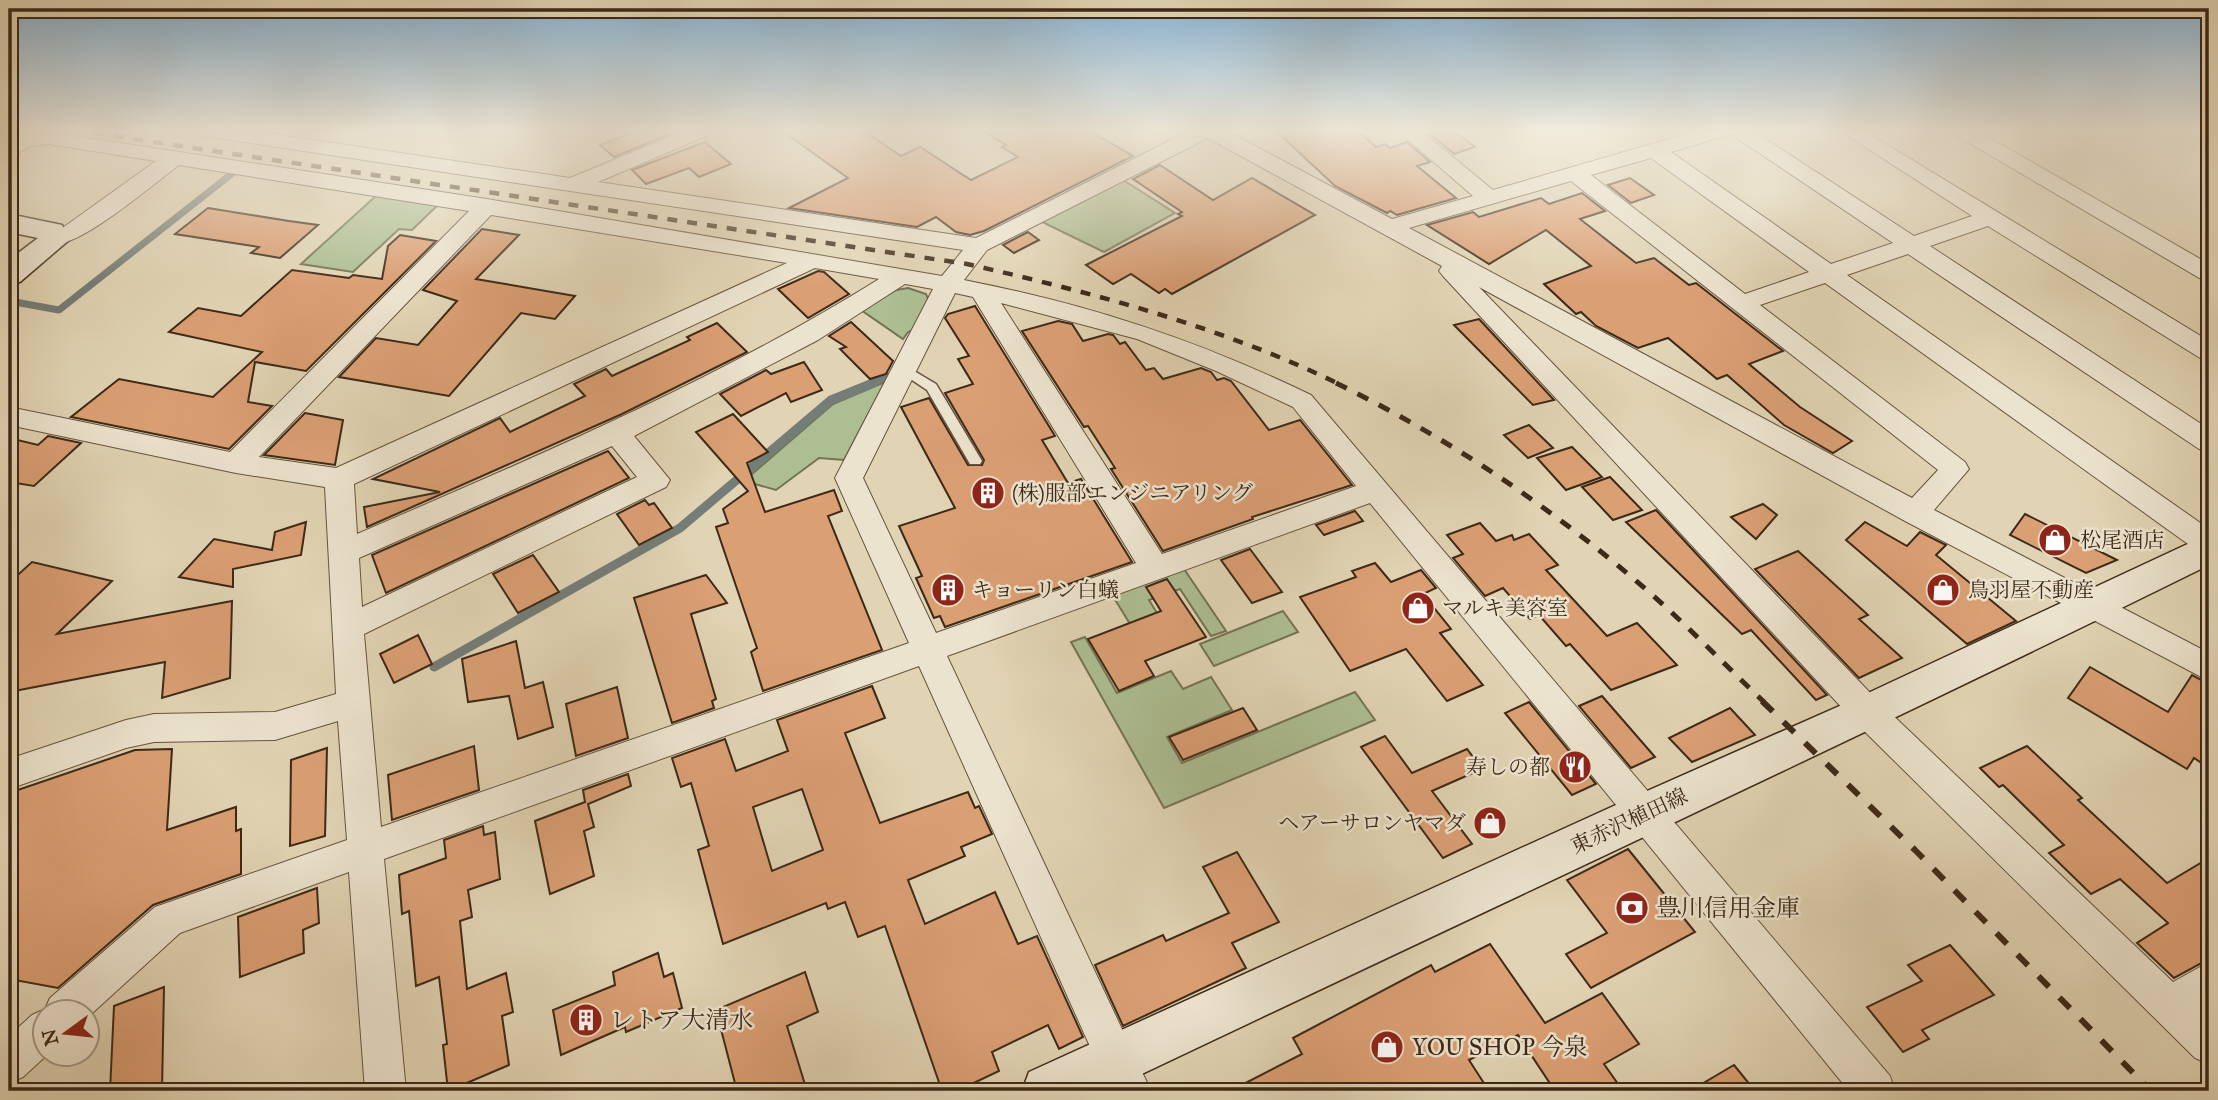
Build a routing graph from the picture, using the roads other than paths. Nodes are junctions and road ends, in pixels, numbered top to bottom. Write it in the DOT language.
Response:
graph roads {
  1 [pos="142,181"];
  2 [pos="330,181"];
  3 [pos="548,181"];
  4 [pos="581,181"];
  5 [pos="1106,181"];
  6 [pos="1304,181"];
  7 [pos="1469,181"];
  8 [pos="1546,181"];
  9 [pos="1585,181"];
  10 [pos="1699,181"];
  11 [pos="1817,181"];
  12 [pos="1933,181"];
  13 [pos="2049,181"];
  14 [pos="572,185"];
  15 [pos="1489,198"];
  16 [pos="487,206"];
  17 [pos="1991,217"];
  18 [pos="9,223"];
  19 [pos="1389,227"];
  20 [pos="54,240"];
  21 [pos="1912,243"];
  22 [pos="979,245"];
  23 [pos="1434,253"];
  24 [pos="811,261"];
  25 [pos="1827,271"];
  26 [pos="2209,274"];
  27 [pos="9,275"];
  28 [pos="900,276"];
  29 [pos="947,285"];
  30 [pos="982,292"];
  31 [pos="1742,303"];
  32 [pos="2209,352"];
  33 [pos="904,369"];
  34 [pos="9,416"];
  35 [pos="616,433"];
  36 [pos="2209,442"];
  37 [pos="975,461"];
  38 [pos="236,463"];
  39 [pos="339,479"];
  40 [pos="1375,491"];
  41 [pos="1915,513"];
  42 [pos="2209,546"];
  43 [pos="344,552"];
  44 [pos="1155,568"];
  45 [pos="2088,604"];
  46 [pos="348,628"];
  47 [pos="926,649"];
  48 [pos="2209,668"];
  49 [pos="353,703"];
  50 [pos="1868,713"];
  51 [pos="9,774"];
  52 [pos="1645,813"];
  53 [pos="366,850"];
  54 [pos="2209,981"];
  55 [pos="81,998"];
  56 [pos="2171,1007"];
  57 [pos="32,1042"];
  58 [pos="2209,1044"];
  59 [pos="9,1063"];
  60 [pos="1123,1075"];
  61 [pos="386,1091"];
  62 [pos="1048,1091"];
  63 [pos="1875,1091"];
  1 -- 20 [label="street"];
  2 -- 16 [label="street"];
  3 -- 14 [label="street"];
  4 -- 14 [label="street"];
  5 -- 22 [label="street"];
  6 -- 19 [label="street"];
  7 -- 15 [label="street"];
  8 -- 15 [label="street"];
  9 -- 31 [label="street"];
  10 -- 25 [label="street"];
  11 -- 21 [label="street"];
  12 -- 17 [label="street"];
  13 -- 26 [label="street"];
  14 -- 22 [label="street"];
  15 -- 19 [label="street"];
  16 -- 24 [label="street"];
  16 -- 38 [label="street"];
  17 -- 21 [label="street"];
  17 -- 32 [label="street"];
  18 -- 20 [label="main road"];
  19 -- 23 [label="street"];
  20 -- 27 [label="main road"];
  21 -- 25 [label="street"];
  21 -- 36 [label="street"];
  22 -- 29 [label="street"];
  23 -- 41 [label="street"];
  23 -- 50 [label="street"];
  24 -- 28 [label="street"];
  24 -- 39 [label="street"];
  25 -- 31 [label="street"];
  25 -- 42 [label="street"];
  28 -- 29 [label="street"];
  28 -- 35 [label="street"];
  29 -- 30 [label="street"];
  29 -- 33 [label="street"];
  30 -- 40 [label="street"];
  30 -- 44 [label="street"];
  31 -- 41 [label="street"];
  33 -- 37 [label="lane"];
  33 -- 47 [label="street"];
  34 -- 38 [label="street"];
  35 -- 43 [label="street"];
  35 -- 46 [label="street"];
  38 -- 39 [label="street"];
  39 -- 43 [label="street"];
  40 -- 44 [label="street"];
  40 -- 52 [label="street"];
  41 -- 45 [label="street"];
  42 -- 45 [label="main road, 東赤沢植田線"];
  43 -- 46 [label="street"];
  44 -- 47 [label="street"];
  45 -- 48 [label="street"];
  45 -- 50 [label="main road, 東赤沢植田線"];
  46 -- 49 [label="street"];
  47 -- 53 [label="street"];
  47 -- 60 [label="street"];
  49 -- 51 [label="street"];
  49 -- 53 [label="street"];
  50 -- 52 [label="main road, 東赤沢植田線"];
  50 -- 56 [label="street"];
  52 -- 60 [label="main road, 東赤沢植田線"];
  52 -- 63 [label="street"];
  53 -- 55 [label="street"];
  53 -- 61 [label="street"];
  54 -- 56 [label="street"];
  56 -- 58 [label="street"];
  57 -- 59 [label="street"];
  60 -- 62 [label="main road, 東赤沢植田線"];
}
